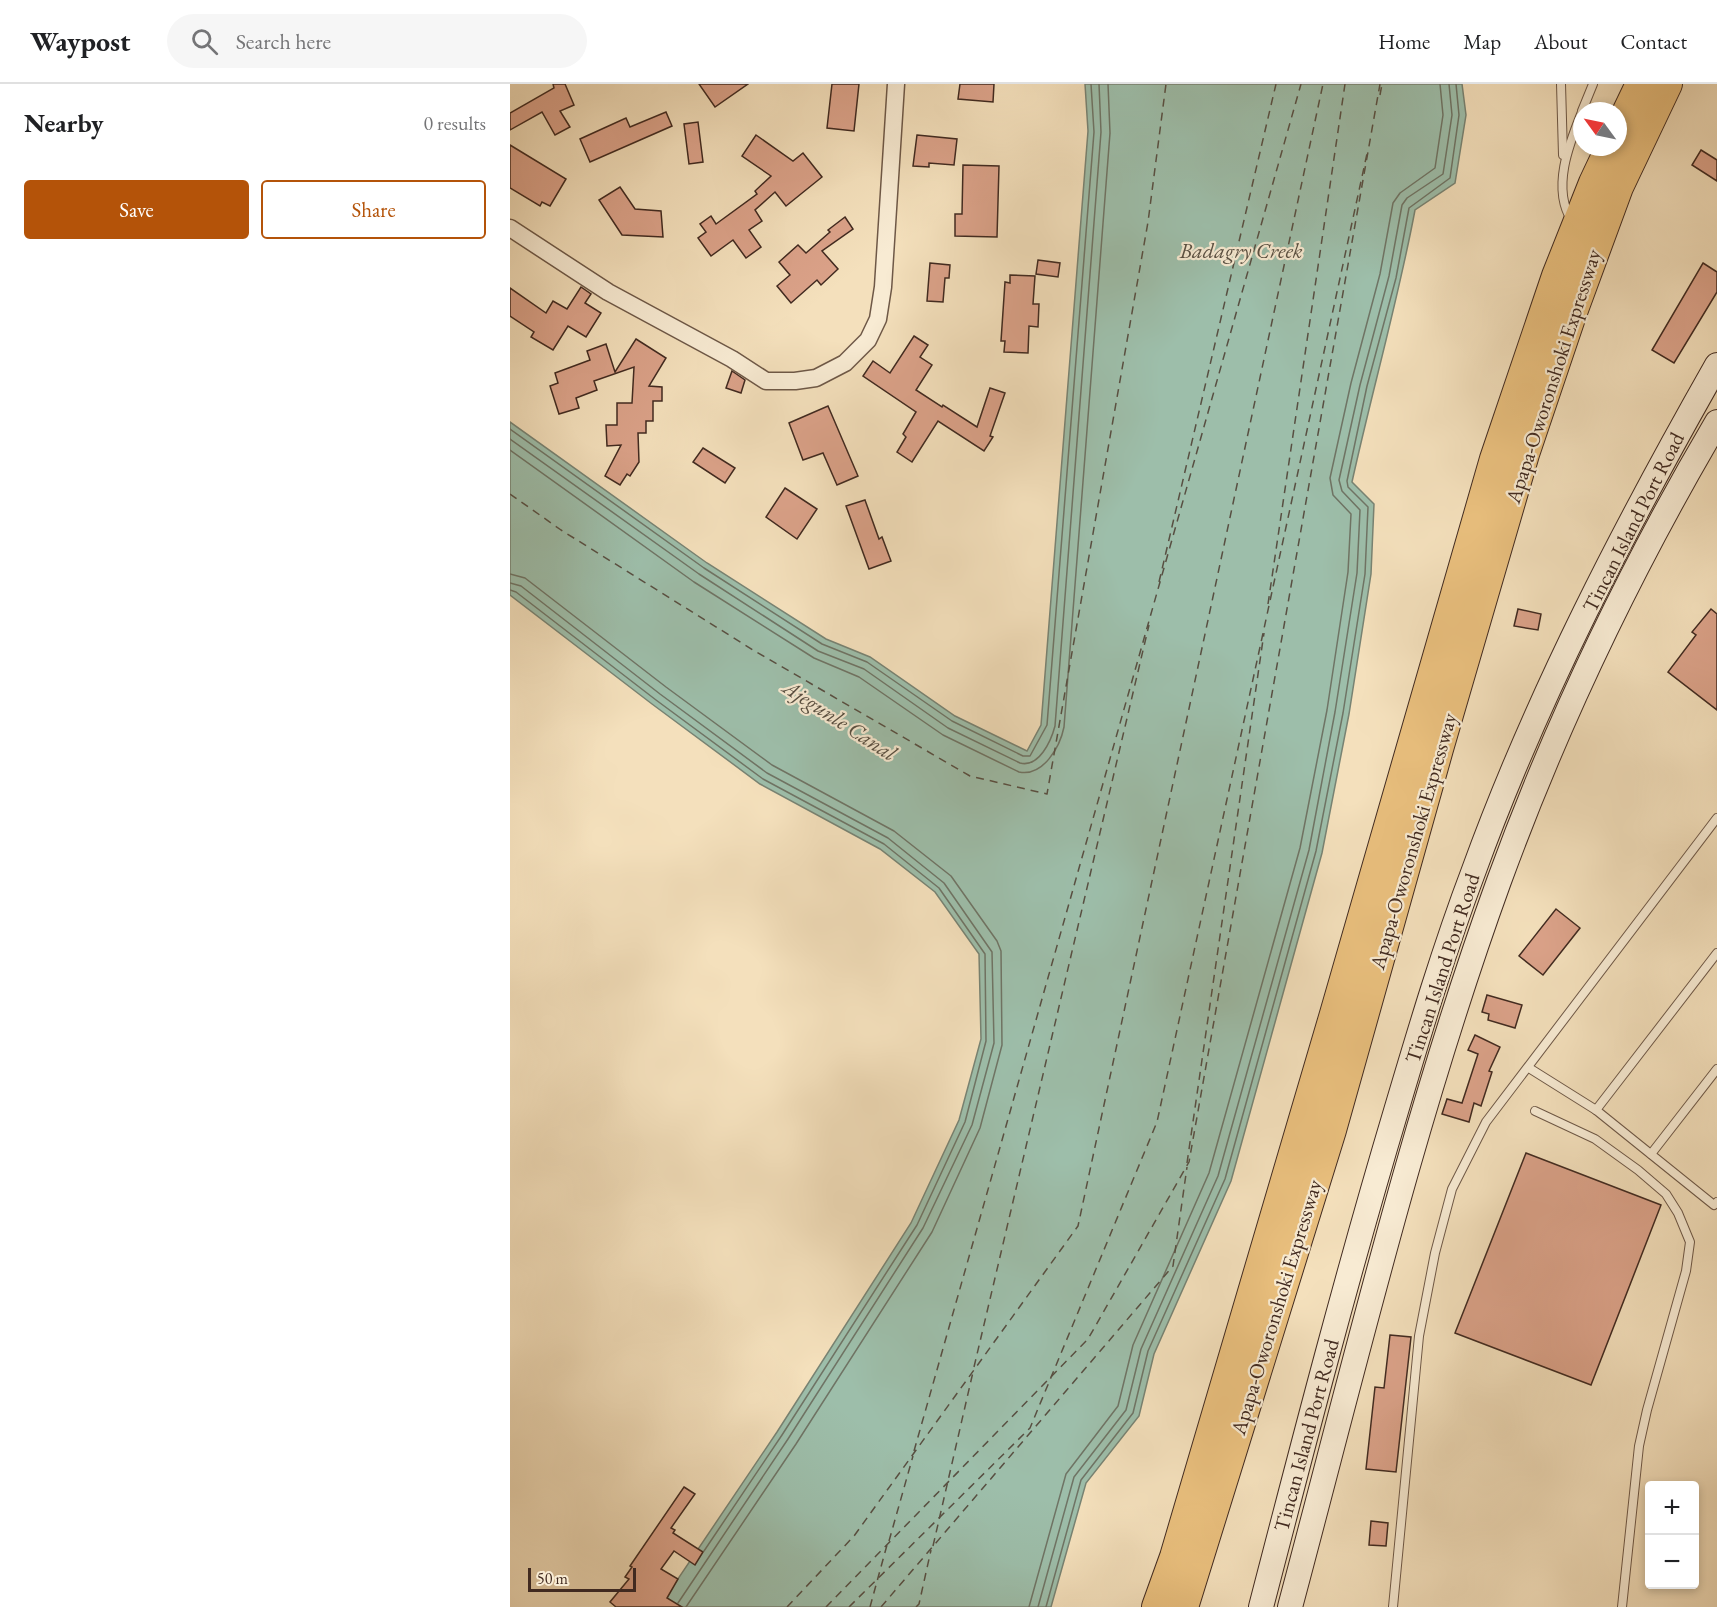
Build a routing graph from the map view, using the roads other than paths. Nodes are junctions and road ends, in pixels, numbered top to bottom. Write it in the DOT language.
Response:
graph roads {
  1 [pos="897,84"];
  2 [pos="1561,84"];
  3 [pos="1593,84"];
  4 [pos="1641,84"];
  5 [pos="1667,84"];
  6 [pos="1586,102"];
  7 [pos="1627,113"];
  8 [pos="1573,134"];
  9 [pos="1607,156"];
  10 [pos="1563,177"];
  11 [pos="510,228"];
  12 [pos="1576,228"];
  13 [pos="1717,365"];
  14 [pos="1717,422"];
  15 [pos="1717,818"];
  16 [pos="1717,953"];
  17 [pos="1529,1068"];
  18 [pos="1717,1069"];
  19 [pos="1596,1110"];
  20 [pos="1535,1111"];
  21 [pos="1651,1154"];
  22 [pos="1716,1205"];
  23 [pos="1157,1607"];
  24 [pos="1183,1607"];
  25 [pos="1261,1607"];
  26 [pos="1290,1607"];
  27 [pos="1393,1607"];
  28 [pos="1622,1607"];
  1 -- 11 [label="street"];
  2 -- 10 [label="lane"];
  3 -- 6 [label="lane"];
  4 -- 7 [label="highway"];
  5 -- 24 [label="highway, Apapa-Oworonshoki Expressway"];
  8 -- 10 [label="lane"];
  9 -- 12 [label="highway, Apapa-Oworonshoki Expressway"];
  10 -- 12 [label="lane"];
  12 -- 23 [label="highway, Apapa-Oworonshoki Expressway"];
  13 -- 25 [label="street, Tincan Island Port Road"];
  14 -- 26 [label="street, Tincan Island Port Road"];
  15 -- 17 [label="lane"];
  16 -- 19 [label="lane"];
  17 -- 19 [label="lane"];
  17 -- 27 [label="lane"];
  18 -- 21 [label="lane"];
  19 -- 21 [label="lane"];
  20 -- 28 [label="lane"];
  21 -- 22 [label="lane"];
}
